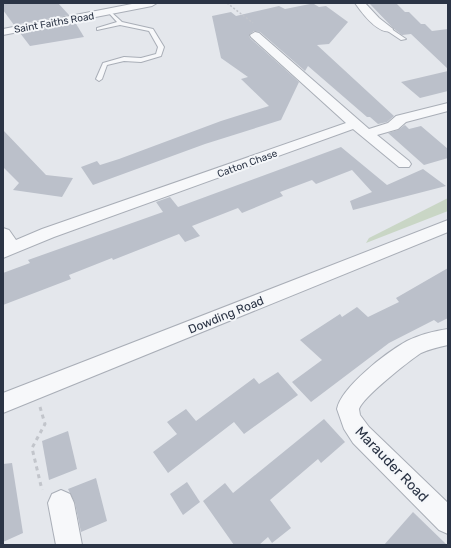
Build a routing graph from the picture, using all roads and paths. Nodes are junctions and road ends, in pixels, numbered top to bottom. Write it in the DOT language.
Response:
graph roads {
  1 [pos="152,3"];
  2 [pos="227,3"];
  3 [pos="360,3"];
  4 [pos="110,12"];
  5 [pos="120,23"];
  6 [pos="99,29"];
  7 [pos="388,29"];
  8 [pos="257,31"];
  9 [pos="3,32"];
  10 [pos="403,39"];
  11 [pos="99,79"];
  12 [pos="448,107"];
  13 [pos="355,124"];
  14 [pos="367,134"];
  15 [pos="404,164"];
  16 [pos="448,226"];
  17 [pos="3,234"];
  18 [pos="8,250"];
  19 [pos="448,337"];
  20 [pos="35,390"];
  21 [pos="3,403"];
  22 [pos="61,503"];
  23 [pos="448,521"];
  24 [pos="69,545"];
  1 -- 4 [label="street, Saint Faiths Road"];
  2 -- 8 [label="path"];
  3 -- 7 [label="street"];
  4 -- 5 [label="lane"];
  4 -- 9 [label="street, Saint Faiths Road"];
  5 -- 6 [label="lane"];
  5 -- 11 [label="lane"];
  7 -- 10 [label="lane"];
  8 -- 13 [label="street"];
  12 -- 14 [label="street"];
  13 -- 14 [label="street"];
  13 -- 18 [label="street, Catton Chase"];
  14 -- 15 [label="street"];
  16 -- 20 [label="street, Dowding Road"];
  17 -- 18 [label="street, Catton Chase"];
  19 -- 23 [label="street, Marauder Road"];
  20 -- 21 [label="street, Dowding Road"];
  20 -- 22 [label="path"];
  22 -- 24 [label="street"];
}
